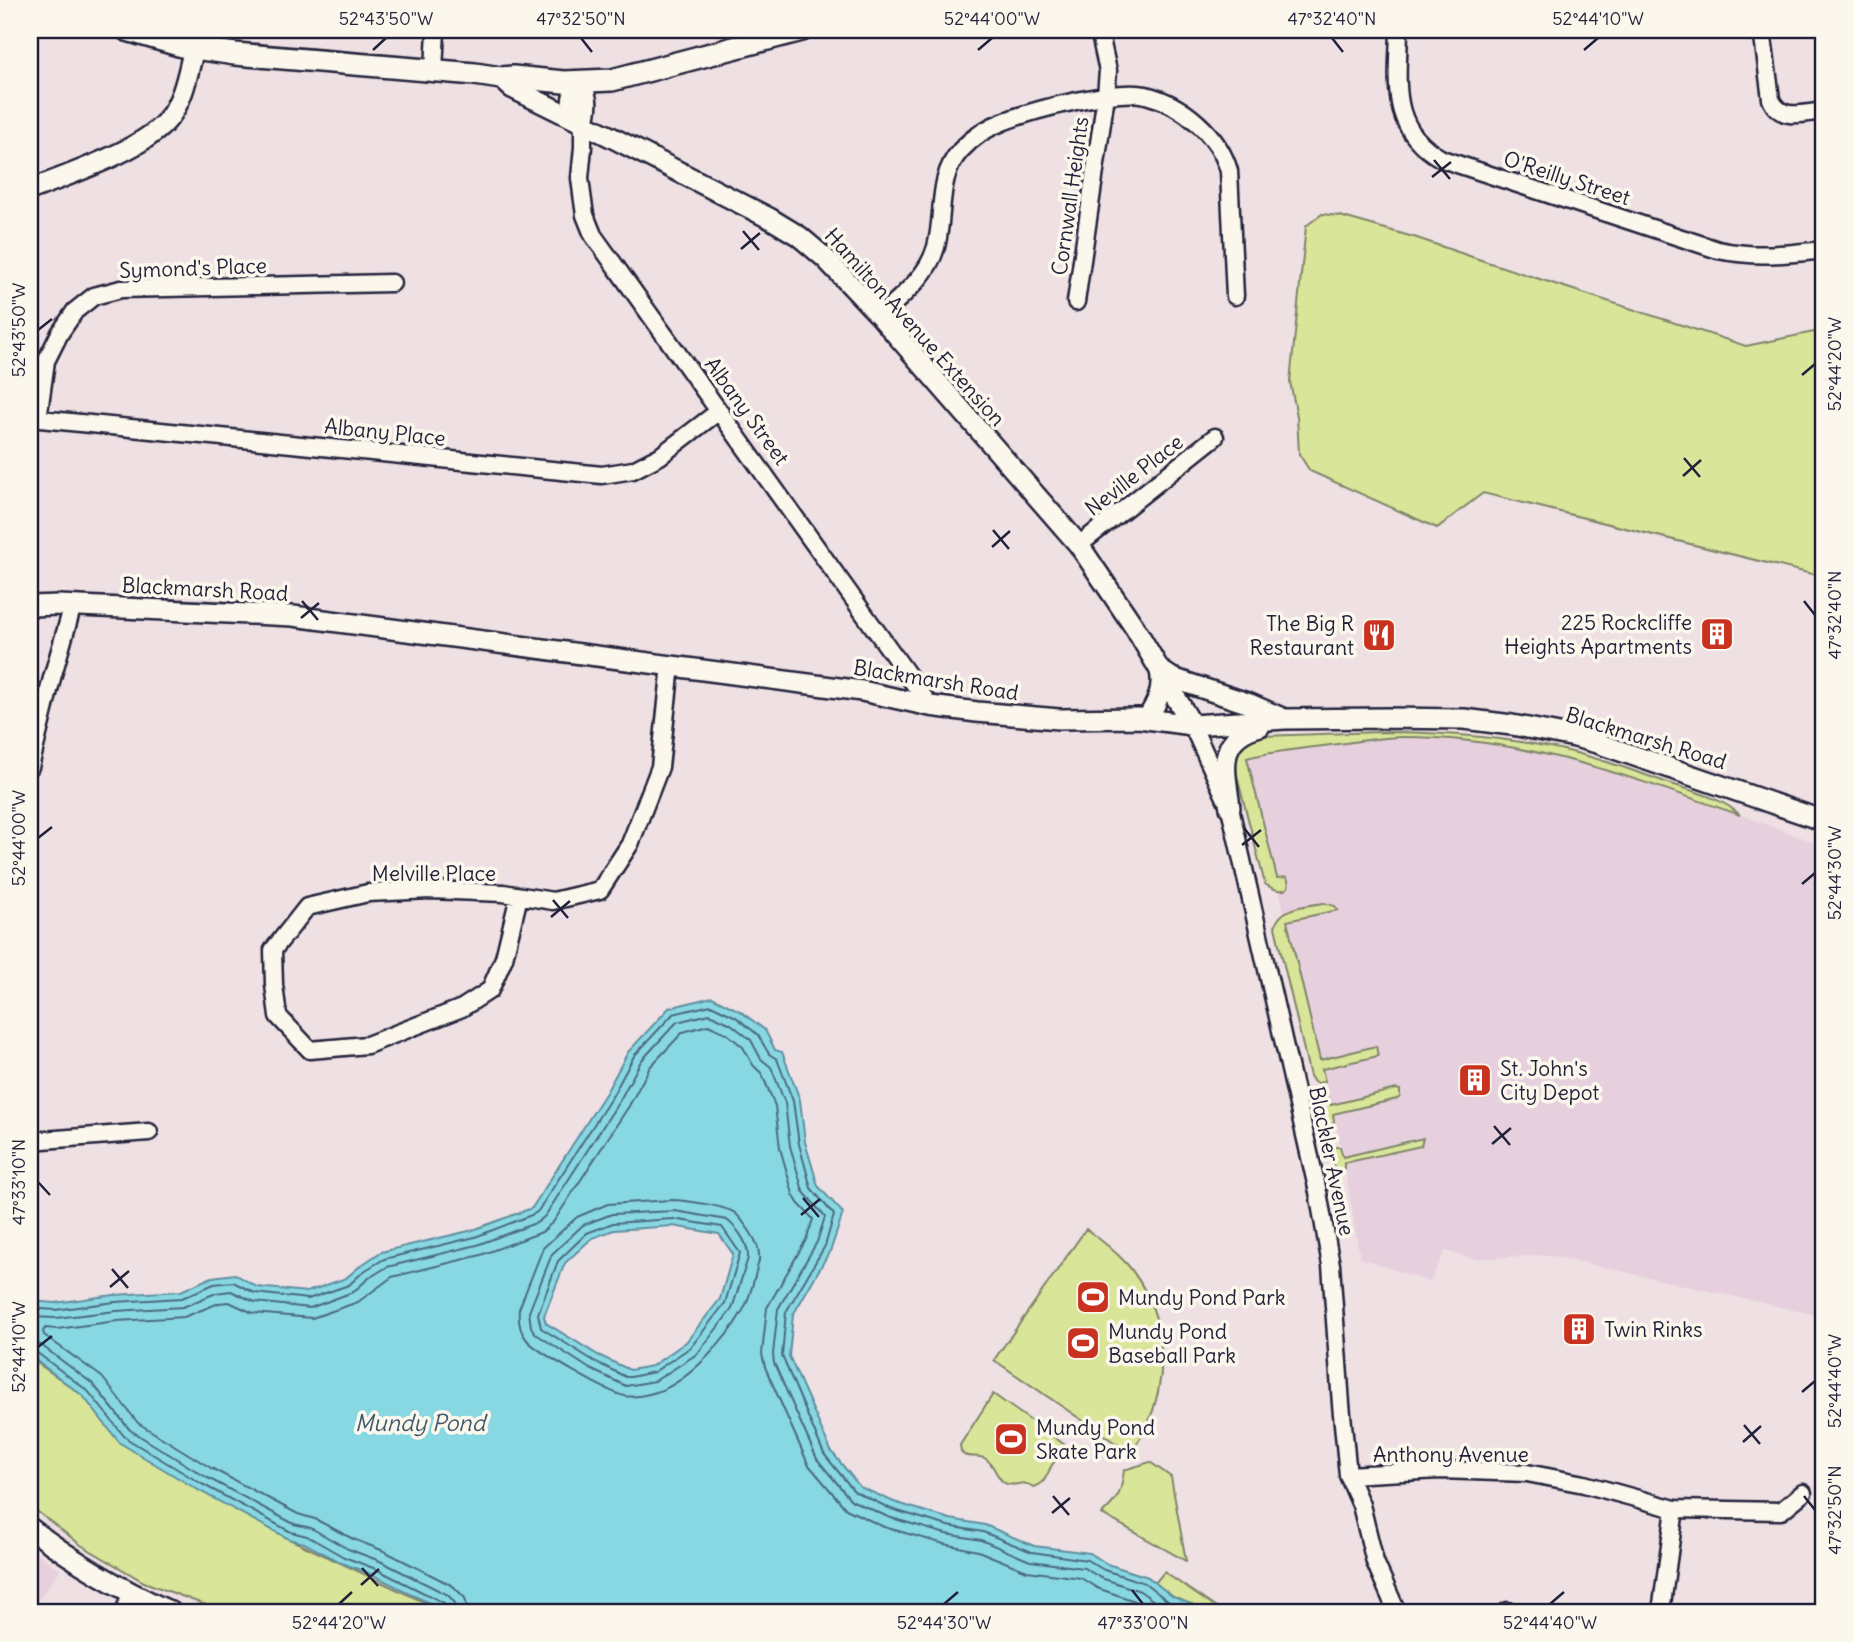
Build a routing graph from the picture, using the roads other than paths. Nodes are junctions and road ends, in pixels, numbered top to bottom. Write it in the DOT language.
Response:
graph roads {
  1 [pos="127,30"];
  2 [pos="436,30"];
  3 [pos="802,30"];
  4 [pos="1099,30"];
  5 [pos="1399,30"];
  6 [pos="1762,30"];
  7 [pos="194,48"];
  8 [pos="434,71"];
  9 [pos="501,78"];
  10 [pos="579,82"];
  11 [pos="1106,95"];
  12 [pos="1824,111"];
  13 [pos="583,123"];
  14 [pos="30,190"];
  15 [pos="1824,250"];
  16 [pos="392,284"];
  17 [pos="1235,296"];
  18 [pos="1076,302"];
  19 [pos="880,316"];
  20 [pos="719,411"];
  21 [pos="34,419"];
  22 [pos="1215,437"];
  23 [pos="1079,545"];
  24 [pos="73,605"];
  25 [pos="30,606"];
  26 [pos="671,665"];
  27 [pos="1159,670"];
  28 [pos="930,706"];
  29 [pos="1147,719"];
  30 [pos="1285,719"];
  31 [pos="1192,725"];
  32 [pos="30,767"];
  33 [pos="1230,808"];
  34 [pos="1824,821"];
  35 [pos="519,896"];
  36 [pos="149,1132"];
  37 [pos="30,1141"];
  38 [pos="1349,1475"];
  39 [pos="1803,1493"];
  40 [pos="1675,1509"];
  41 [pos="30,1528"];
  42 [pos="127,1603"];
  43 [pos="171,1612"];
  44 [pos="1397,1612"];
  45 [pos="1661,1612"];
  1 -- 7 [label="main road"];
  2 -- 8 [label="street"];
  3 -- 10 [label="main road"];
  4 -- 11 [label="street, Cornwall Heights"];
  5 -- 15 [label="street, O'Reilly Street"];
  6 -- 12 [label="street"];
  7 -- 8 [label="main road"];
  7 -- 14 [label="street"];
  8 -- 9 [label="main road"];
  9 -- 10 [label="main road"];
  9 -- 13 [label="street, Hamilton Avenue Extension"];
  10 -- 13 [label="street, Albany Street"];
  11 -- 17 [label="street, Cornwall Heights"];
  11 -- 18 [label="street, Cornwall Heights"];
  11 -- 19 [label="street, Cornwall Heights"];
  13 -- 19 [label="street, Hamilton Avenue Extension"];
  13 -- 20 [label="street, Albany Street"];
  16 -- 21 [label="street, Symond's Place"];
  19 -- 23 [label="street, Hamilton Avenue Extension"];
  20 -- 21 [label="street, Albany Place"];
  20 -- 28 [label="street, Albany Street"];
  22 -- 23 [label="street, Neville Place"];
  23 -- 27 [label="street, Hamilton Avenue Extension"];
  24 -- 25 [label="street, Blackmarsh Road"];
  24 -- 26 [label="street, Blackmarsh Road"];
  24 -- 32 [label="street"];
  26 -- 28 [label="street, Blackmarsh Road"];
  26 -- 35 [label="street, Melville Place"];
  27 -- 29 [label="street"];
  27 -- 30 [label="street"];
  27 -- 31 [label="street, Hamilton Avenue Extension"];
  28 -- 29 [label="street, Blackmarsh Road"];
  29 -- 31 [label="street, Blackmarsh Road"];
  30 -- 31 [label="street, Blackmarsh Road"];
  30 -- 33 [label="street"];
  30 -- 34 [label="street, Blackmarsh Road"];
  31 -- 33 [label="street, Blackler Avenue"];
  33 -- 38 [label="street, Blackler Avenue"];
  35 -- 35 [label="street, Melville Place"];
  36 -- 37 [label="street"];
  38 -- 40 [label="street, Anthony Avenue"];
  38 -- 44 [label="street, Blackler Avenue"];
  39 -- 40 [label="street, Anthony Avenue"];
  40 -- 45 [label="street"];
  41 -- 42 [label="street"];
  42 -- 43 [label="street"];
}
